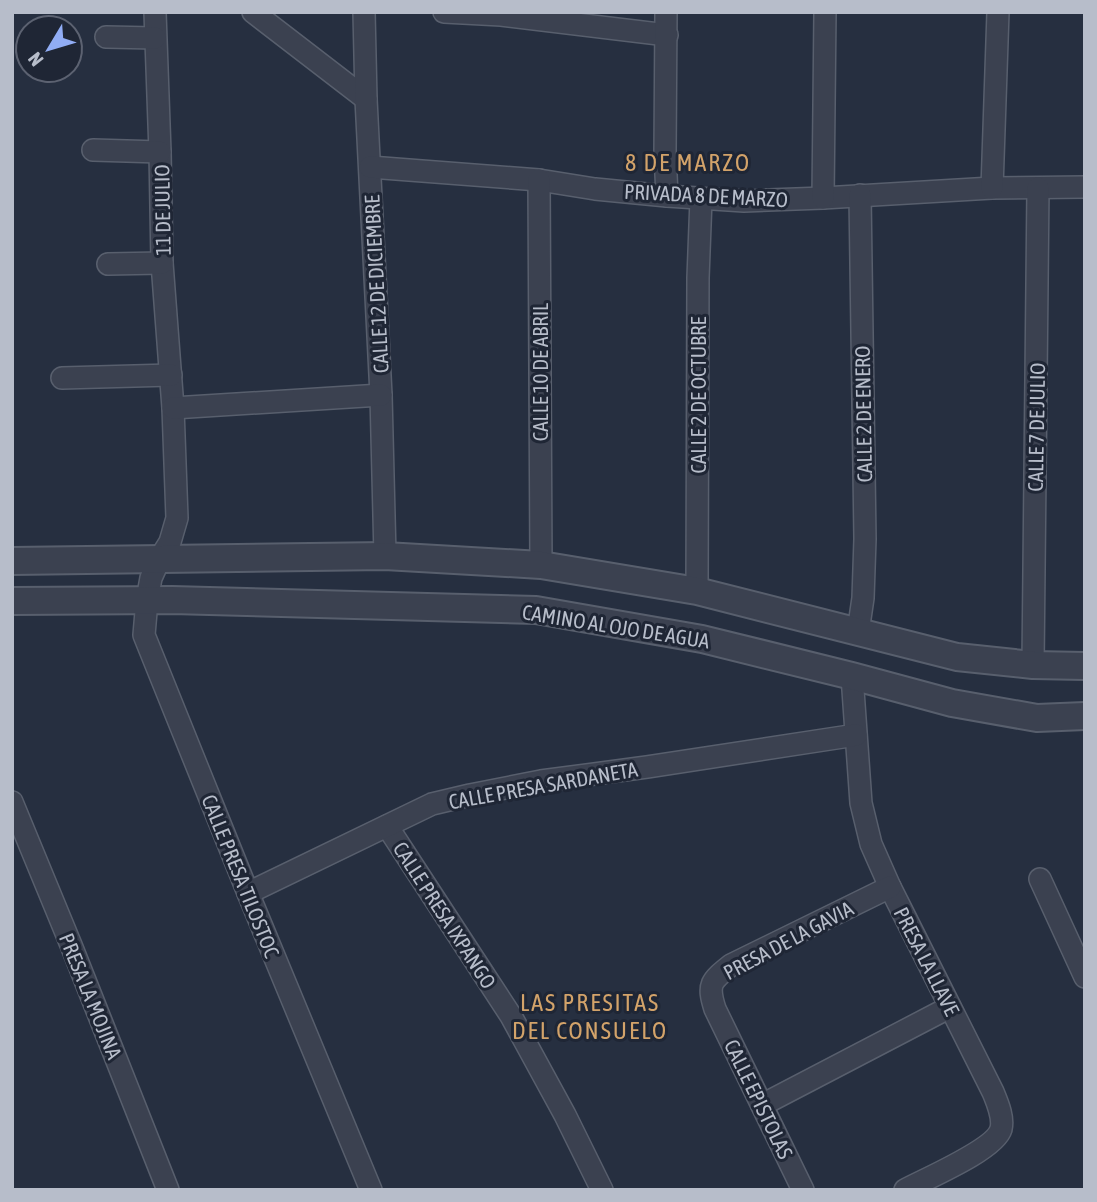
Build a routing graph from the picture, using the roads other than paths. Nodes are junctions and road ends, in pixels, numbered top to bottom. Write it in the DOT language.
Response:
graph roads {
  1 [pos="155,12"];
  2 [pos="253,12"];
  3 [pos="364,12"];
  4 [pos="444,12"];
  5 [pos="666,12"];
  6 [pos="825,12"];
  7 [pos="998,12"];
  8 [pos="501,14"];
  9 [pos="667,34"];
  10 [pos="106,37"];
  11 [pos="155,38"];
  12 [pos="366,99"];
  13 [pos="93,150"];
  14 [pos="160,152"];
  15 [pos="370,167"];
  16 [pos="539,180"];
  17 [pos="1085,187"];
  18 [pos="992,188"];
  19 [pos="1038,188"];
  20 [pos="860,195"];
  21 [pos="667,196"];
  22 [pos="823,198"];
  23 [pos="701,199"];
  24 [pos="162,263"];
  25 [pos="108,264"];
  26 [pos="171,375"];
  27 [pos="62,378"];
  28 [pos="382,395"];
  29 [pos="173,408"];
  30 [pos="385,556"];
  31 [pos="160,558"];
  32 [pos="12,561"];
  33 [pos="541,565"];
  34 [pos="697,591"];
  35 [pos="147,600"];
  36 [pos="12,601"];
  37 [pos="858,632"];
  38 [pos="1033,666"];
  39 [pos="1085,666"];
  40 [pos="852,676"];
  41 [pos="1085,716"];
  42 [pos="856,735"];
  43 [pos="12,802"];
  44 [pos="387,826"];
  45 [pos="1040,879"];
  46 [pos="890,887"];
  47 [pos="247,893"];
  48 [pos="1085,977"];
  49 [pos="950,1007"];
  50 [pos="715,1009"];
  51 [pos="762,1105"];
  52 [pos="167,1189"];
  53 [pos="370,1190"];
  54 [pos="602,1190"];
  55 [pos="803,1190"];
  56 [pos="905,1190"];
  1 -- 11 [label="street, 11 DE JULIO"];
  2 -- 12 [label="street"];
  3 -- 12 [label="street, CALLE 12 DE DICIEMBRE"];
  4 -- 8 [label="street"];
  5 -- 9 [label="street"];
  6 -- 22 [label="street"];
  7 -- 18 [label="street"];
  8 -- 9 [label="street"];
  9 -- 21 [label="street"];
  10 -- 11 [label="street"];
  11 -- 14 [label="street, 11 DE JULIO"];
  12 -- 15 [label="street, CALLE 12 DE DICIEMBRE"];
  13 -- 14 [label="street"];
  14 -- 24 [label="street, 11 DE JULIO"];
  15 -- 16 [label="street, PRIVADA 8 DE MARZO"];
  15 -- 28 [label="street, CALLE 12 DE DICIEMBRE"];
  16 -- 21 [label="street, PRIVADA 8 DE MARZO"];
  16 -- 33 [label="street, CALLE 10 DE ABRIL"];
  17 -- 19 [label="street, PRIVADA 8 DE MARZO"];
  18 -- 19 [label="street, PRIVADA 8 DE MARZO"];
  18 -- 20 [label="street, PRIVADA 8 DE MARZO"];
  19 -- 38 [label="street, CALLE 7 DE JULIO"];
  20 -- 22 [label="street, PRIVADA 8 DE MARZO"];
  20 -- 37 [label="street, CALLE 2 DE ENERO"];
  21 -- 23 [label="street, PRIVADA 8 DE MARZO"];
  22 -- 23 [label="street, PRIVADA 8 DE MARZO"];
  23 -- 34 [label="street, CALLE 2 DE OCTUBRE"];
  24 -- 25 [label="street"];
  24 -- 26 [label="street, 11 DE JULIO"];
  26 -- 27 [label="street"];
  26 -- 29 [label="street, 11 DE JULIO"];
  28 -- 29 [label="street"];
  28 -- 30 [label="street, CALLE 12 DE DICIEMBRE"];
  29 -- 31 [label="street, 11 DE JULIO"];
  30 -- 31 [label="street"];
  30 -- 33 [label="street"];
  31 -- 32 [label="street"];
  31 -- 35 [label="street, CALLE PRESA TILOSTOC"];
  33 -- 34 [label="street"];
  34 -- 37 [label="street"];
  35 -- 36 [label="street, CAMINO AL OJO DE AGUA"];
  35 -- 40 [label="street, CAMINO AL OJO DE AGUA"];
  35 -- 47 [label="street, CALLE PRESA TILOSTOC"];
  37 -- 38 [label="street"];
  38 -- 39 [label="street"];
  40 -- 41 [label="street, CAMINO AL OJO DE AGUA"];
  40 -- 42 [label="street, PRESA LA LLAVE"];
  42 -- 44 [label="street, CALLE PRESA SARDANETA"];
  42 -- 46 [label="street, PRESA LA LLAVE"];
  43 -- 52 [label="street, PRESA LA MOJINA"];
  44 -- 47 [label="street, CALLE PRESA SARDANETA"];
  44 -- 54 [label="street, CALLE PRESA IXPANGO"];
  45 -- 48 [label="street"];
  46 -- 49 [label="street, PRESA LA LLAVE"];
  46 -- 50 [label="street, PRESA DE LA GAVIA"];
  47 -- 53 [label="street, CALLE PRESA TILOSTOC"];
  49 -- 51 [label="street"];
  49 -- 56 [label="street, PRESA LA LLAVE"];
  50 -- 51 [label="street, CALLE EPISTOLAS"];
  51 -- 55 [label="street, CALLE EPISTOLAS"];
}
